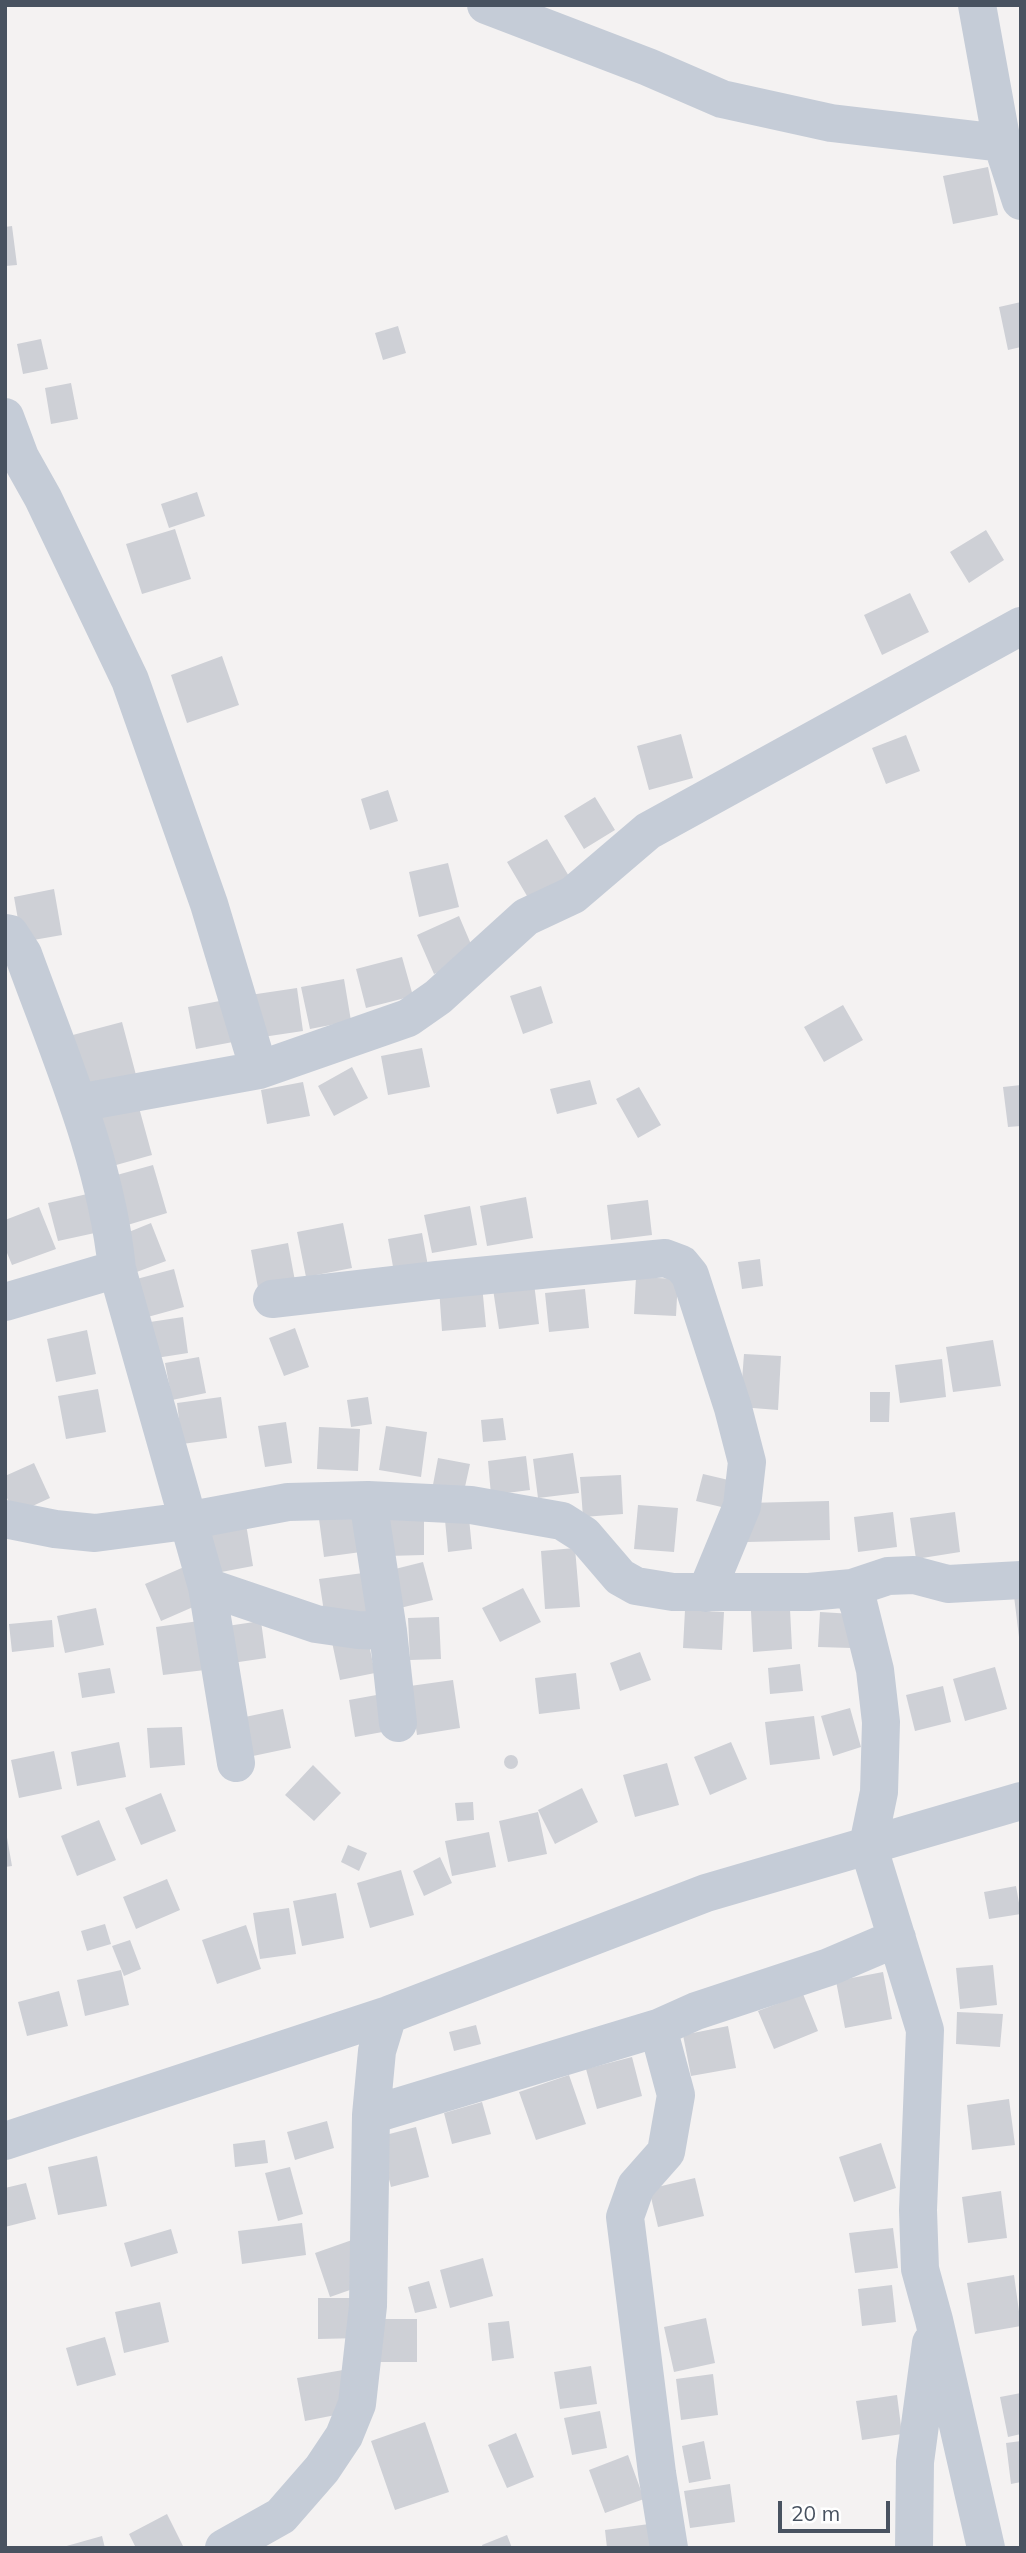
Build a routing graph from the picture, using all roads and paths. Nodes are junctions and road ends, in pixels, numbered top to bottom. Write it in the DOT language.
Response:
graph roads {
  1 [pos="486,5"];
  2 [pos="977,5"];
  3 [pos="1002,144"];
  4 [pos="1021,201"];
  5 [pos="5,416"];
  6 [pos="1021,626"];
  7 [pos="5,933"];
  8 [pos="259,1070"];
  9 [pos="78,1104"];
  10 [pos="117,1269"];
  11 [pos="272,1299"];
  12 [pos="5,1302"];
  13 [pos="368,1500"];
  14 [pos="5,1519"];
  15 [pos="186,1521"];
  16 [pos="1021,1580"];
  17 [pos="207,1587"];
  18 [pos="852,1588"];
  19 [pos="706,1593"];
  20 [pos="388,1631"];
  21 [pos="398,1723"];
  22 [pos="236,1763"];
  23 [pos="1021,1801"];
  24 [pos="867,1845"];
  25 [pos="897,1938"];
  26 [pos="388,2015"];
  27 [pos="659,2028"];
  28 [pos="371,2115"];
  29 [pos="5,2141"];
  30 [pos="934,2320"];
  31 [pos="224,2548"];
  32 [pos="669,2548"];
  33 [pos="914,2548"];
  34 [pos="986,2548"];
  1 -- 3 [label="street"];
  2 -- 3 [label="street"];
  3 -- 4 [label="street"];
  5 -- 8 [label="street"];
  6 -- 8 [label="street"];
  7 -- 9 [label="street"];
  8 -- 9 [label="street"];
  9 -- 10 [label="street"];
  10 -- 12 [label="street"];
  10 -- 15 [label="street"];
  11 -- 19 [label="street"];
  13 -- 15 [label="street"];
  13 -- 19 [label="street"];
  13 -- 20 [label="street"];
  14 -- 15 [label="street"];
  15 -- 17 [label="street"];
  16 -- 18 [label="street"];
  17 -- 20 [label="street"];
  17 -- 22 [label="street"];
  18 -- 19 [label="street"];
  18 -- 24 [label="street"];
  20 -- 21 [label="street"];
  23 -- 24 [label="street"];
  24 -- 25 [label="street"];
  24 -- 26 [label="street"];
  25 -- 27 [label="street"];
  25 -- 30 [label="street"];
  26 -- 28 [label="street"];
  26 -- 29 [label="street"];
  27 -- 28 [label="street"];
  27 -- 32 [label="street"];
  28 -- 31 [label="street"];
  30 -- 33 [label="street"];
  30 -- 34 [label="street"];
}
